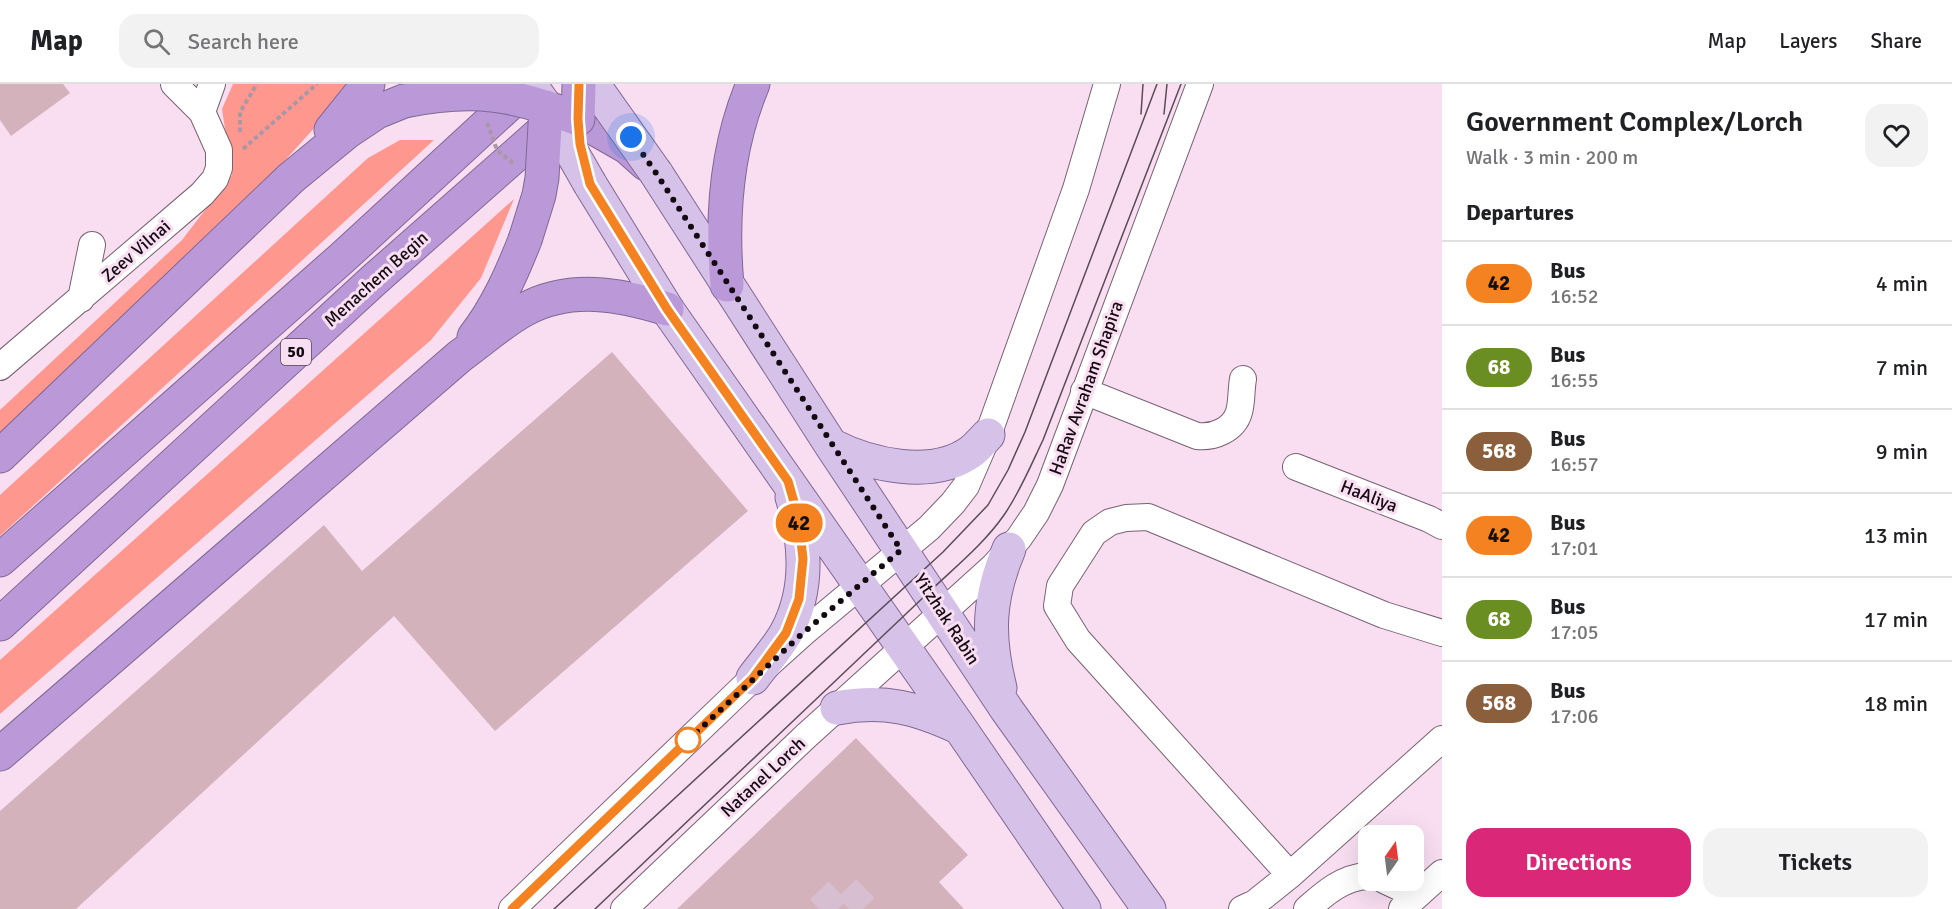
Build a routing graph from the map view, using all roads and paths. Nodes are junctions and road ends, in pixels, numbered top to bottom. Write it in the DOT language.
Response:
graph roads {
  1 [pos="174,84"];
  2 [pos="212,84"];
  3 [pos="257,84"];
  4 [pos="317,84"];
  5 [pos="579,84"];
  6 [pos="595,84"];
  7 [pos="753,84"];
  8 [pos="1107,84"];
  9 [pos="1200,84"];
  10 [pos="366,88"];
  11 [pos="538,90"];
  12 [pos="479,93"];
  13 [pos="202,111"];
  14 [pos="578,119"];
  15 [pos="656,173"];
  16 [pos="291,178"];
  17 [pos="542,178"];
  18 [pos="590,184"];
  19 [pos="92,245"];
  20 [pos="727,285"];
  21 [pos="81,298"];
  22 [pos="667,309"];
  23 [pos="460,356"];
  24 [pos="0,368"];
  25 [pos="1242,379"];
  26 [pos="1084,391"];
  27 [pos="988,435"];
  28 [pos="831,445"];
  29 [pos="0,456"];
  30 [pos="1296,467"];
  31 [pos="788,481"];
  32 [pos="1442,526"];
  33 [pos="1009,549"];
  34 [pos="901,550"];
  35 [pos="0,560"];
  36 [pos="860,585"];
  37 [pos="943,614"];
  38 [pos="0,624"];
  39 [pos="1442,633"];
  40 [pos="904,648"];
  41 [pos="753,678"];
  42 [pos="837,708"];
  43 [pos="1007,710"];
  44 [pos="960,728"];
  45 [pos="1442,739"];
  46 [pos="0,754"];
  47 [pos="1442,873"];
  48 [pos="1290,875"];
  49 [pos="1358,878"];
  50 [pos="1407,905"];
  51 [pos="1150,907"];
  52 [pos="512,909"];
  53 [pos="624,909"];
  54 [pos="1084,909"];
  55 [pos="1242,909"];
  56 [pos="1307,909"];
  1 -- 13 [label="street"];
  2 -- 13 [label="street"];
  3 -- 4 [label="path"];
  5 -- 14 [label="highway, bridge"];
  6 -- 15 [label="main road, Yitzhak Rabin, bridge"];
  6 -- 38 [label="highway, Menachem Begin / 50"];
  7 -- 20 [label="highway"];
  8 -- 27 [label="street"];
  9 -- 26 [label="street, HaRav Avraham Shapira"];
  10 -- 16 [label="highway"];
  11 -- 12 [label="highway, bridge"];
  11 -- 14 [label="highway, bridge"];
  11 -- 17 [label="highway, bridge"];
  11 -- 18 [label="main road, bridge"];
  11 -- 35 [label="highway, 50"];
  12 -- 16 [label="highway, bridge"];
  12 -- 17 [label="path, bridge"];
  13 -- 21 [label="street, Zeev Vilnai"];
  14 -- 15 [label="highway, bridge"];
  14 -- 18 [label="highway, bridge"];
  15 -- 20 [label="main road, Yitzhak Rabin"];
  16 -- 29 [label="highway"];
  17 -- 23 [label="highway, bridge"];
  18 -- 22 [label="main road"];
  19 -- 21 [label="street"];
  20 -- 28 [label="main road, Yitzhak Rabin"];
  21 -- 24 [label="street, Zeev Vilnai"];
  22 -- 23 [label="highway"];
  22 -- 31 [label="main road"];
  23 -- 46 [label="highway"];
  25 -- 26 [label="street"];
  26 -- 33 [label="street, HaRav Avraham Shapira"];
  27 -- 28 [label="main road"];
  27 -- 34 [label="street"];
  28 -- 34 [label="main road, Yitzhak Rabin"];
  30 -- 32 [label="street, HaAliya"];
  31 -- 36 [label="main road"];
  31 -- 41 [label="main road"];
  33 -- 37 [label="street, HaRav Avraham Shapira"];
  33 -- 43 [label="main road"];
  34 -- 36 [label="street"];
  34 -- 37 [label="main road, Yitzhak Rabin"];
  36 -- 40 [label="main road"];
  36 -- 41 [label="street"];
  37 -- 40 [label="street, HaRav Avraham Shapira"];
  37 -- 43 [label="main road, Yitzhak Rabin"];
  39 -- 48 [label="street"];
  40 -- 42 [label="street, Natanel Lorch"];
  40 -- 44 [label="main road"];
  41 -- 52 [label="street"];
  42 -- 44 [label="main road"];
  42 -- 53 [label="street, Natanel Lorch"];
  43 -- 51 [label="main road, Yitzhak Rabin"];
  44 -- 54 [label="main road"];
  45 -- 48 [label="street"];
  47 -- 50 [label="street"];
  48 -- 55 [label="street"];
  49 -- 56 [label="street"];
}
